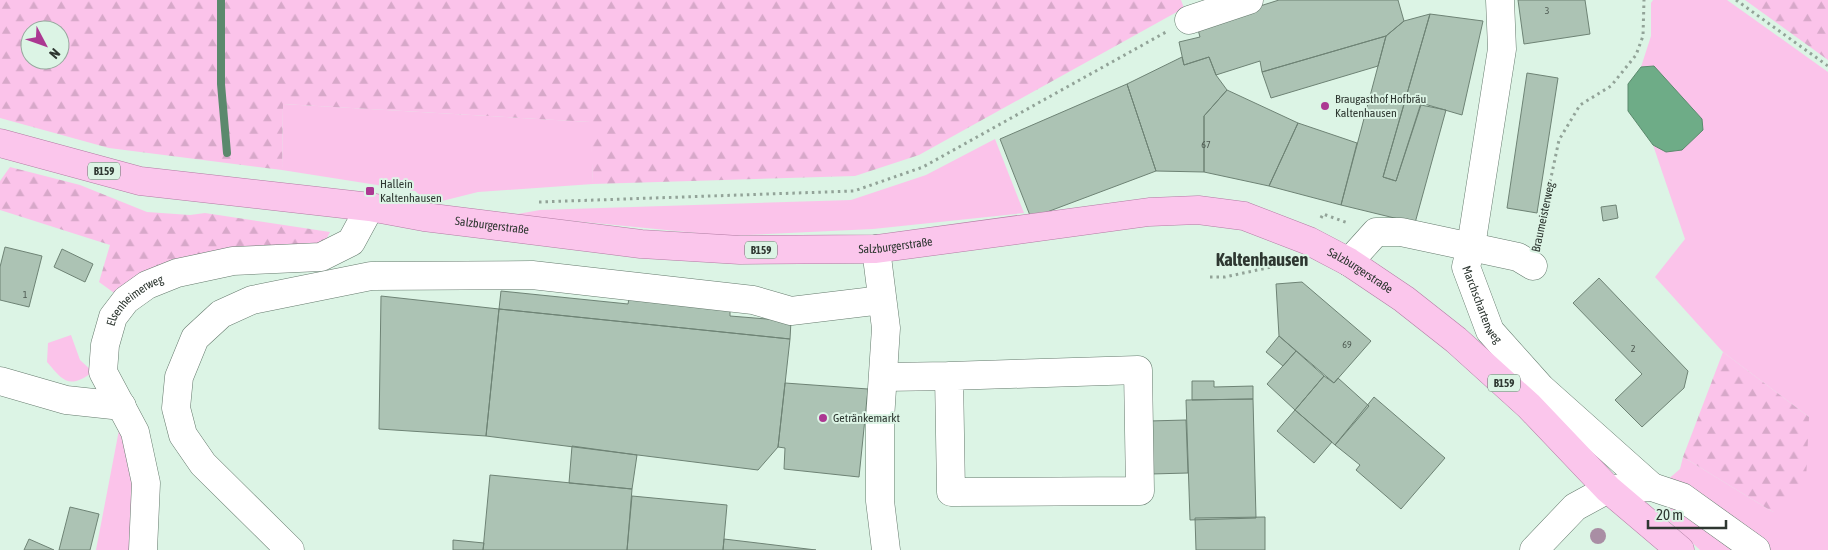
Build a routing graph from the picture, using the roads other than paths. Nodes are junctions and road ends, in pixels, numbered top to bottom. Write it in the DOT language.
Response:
graph roads {
  1 [pos="1249,0"];
  2 [pos="1500,0"];
  3 [pos="1189,20"];
  4 [pos="0,144"];
  5 [pos="370,207"];
  6 [pos="1471,246"];
  7 [pos="876,249"];
  8 [pos="1349,262"];
  9 [pos="1533,266"];
  10 [pos="882,300"];
  11 [pos="949,376"];
  12 [pos="884,377"];
  13 [pos="0,381"];
  14 [pos="122,406"];
  15 [pos="1652,487"];
  16 [pos="1608,489"];
  17 [pos="143,550"];
  18 [pos="290,550"];
  19 [pos="886,550"];
  20 [pos="1534,550"];
  21 [pos="1680,550"];
  22 [pos="1756,550"];
  1 -- 3 [label="street"];
  2 -- 6 [label="street, Marchschartenweg"];
  4 -- 5 [label="main road, Salzburgerstraße / B159"];
  5 -- 7 [label="main road, Salzburgerstraße / B159"];
  5 -- 14 [label="street, Elsenheimerweg"];
  6 -- 8 [label="street, Braumeisterweg"];
  6 -- 9 [label="street, Braumeisterweg"];
  6 -- 15 [label="street, Marchschartenweg"];
  7 -- 8 [label="main road, Salzburgerstraße / B159"];
  7 -- 10 [label="street"];
  8 -- 16 [label="main road, Salzburgerstraße / B159"];
  10 -- 12 [label="street"];
  10 -- 18 [label="street"];
  11 -- 11 [label="street"];
  11 -- 12 [label="street"];
  12 -- 19 [label="street"];
  13 -- 14 [label="street"];
  14 -- 17 [label="street, Elsenheimerweg"];
  15 -- 16 [label="street"];
  15 -- 22 [label="street"];
  16 -- 20 [label="street"];
  16 -- 21 [label="main road, Salzburgerstraße / B159"];
}
